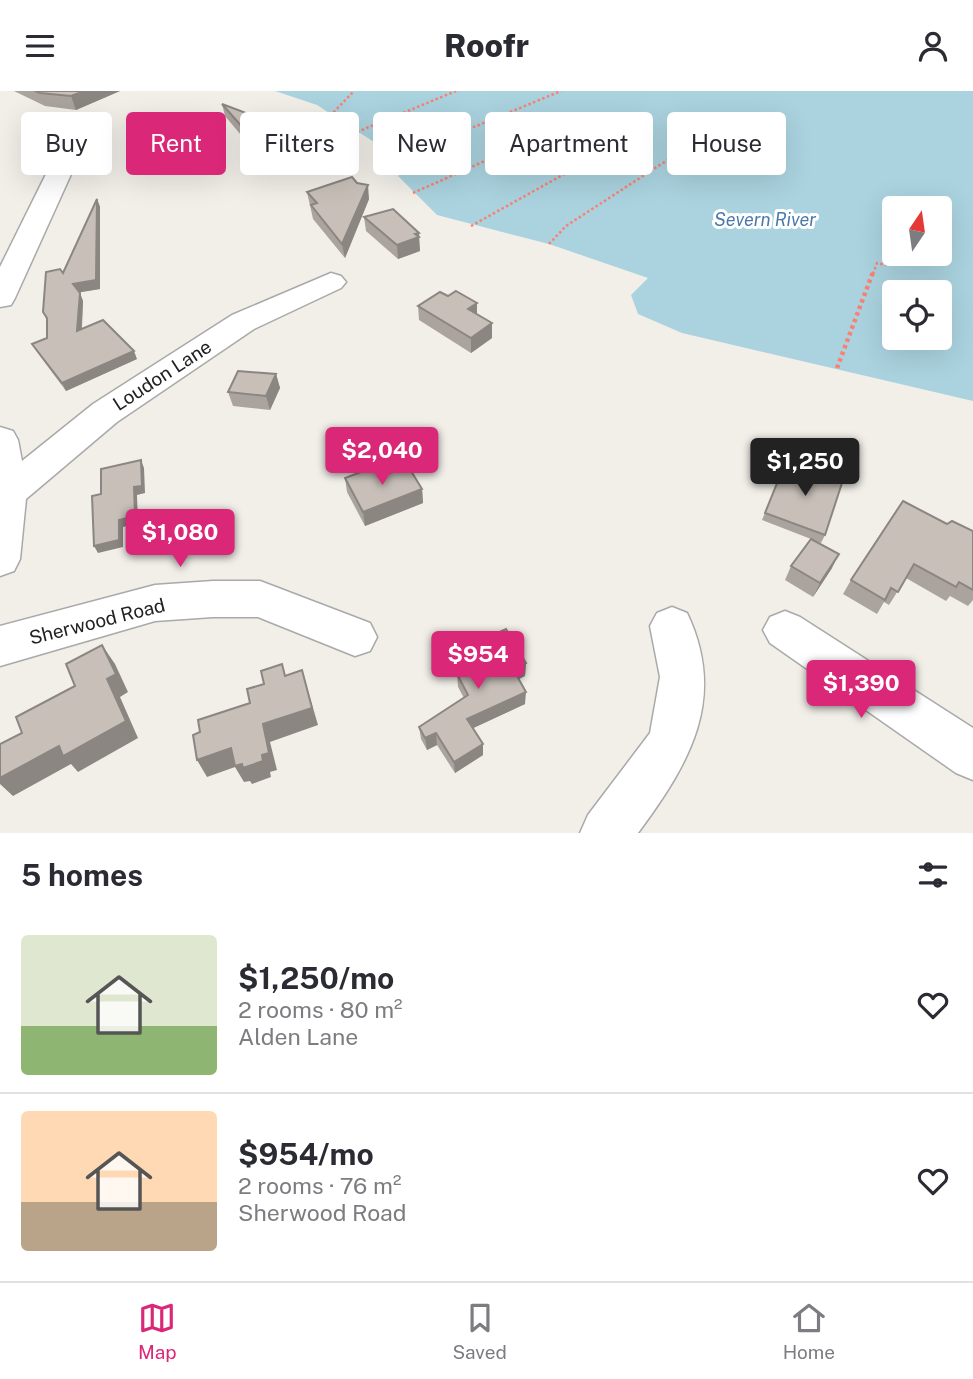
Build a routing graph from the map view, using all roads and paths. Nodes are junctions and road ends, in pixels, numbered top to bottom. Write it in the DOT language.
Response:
graph roads {
  1 [pos="354,91"];
  2 [pos="456,91"];
  3 [pos="561,91"];
  4 [pos="334,112"];
  5 [pos="471,128"];
  6 [pos="359,131"];
  7 [pos="667,160"];
  8 [pos="485,161"];
  9 [pos="58,175"];
  10 [pos="563,175"];
  11 [pos="414,193"];
  12 [pos="471,226"];
  13 [pos="549,244"];
  14 [pos="882,264"];
  15 [pos="331,282"];
  16 [pos="0,298"];
  17 [pos="837,368"];
  18 [pos="0,440"];
  19 [pos="8,493"];
  20 [pos="0,559"];
  21 [pos="672,626"];
  22 [pos="785,630"];
  23 [pos="355,637"];
  24 [pos="0,646"];
  25 [pos="973,756"];
  26 [pos="606,833"];
  1 -- 4 [label="path"];
  2 -- 6 [label="path"];
  3 -- 5 [label="path"];
  7 -- 13 [label="path"];
  8 -- 11 [label="path"];
  9 -- 16 [label="street"];
  10 -- 12 [label="path"];
  14 -- 17 [label="path"];
  15 -- 19 [label="street, Loudon Lane"];
  18 -- 19 [label="street"];
  19 -- 20 [label="street"];
  21 -- 26 [label="street"];
  22 -- 25 [label="street"];
  23 -- 24 [label="street, Sherwood Road"];
}
